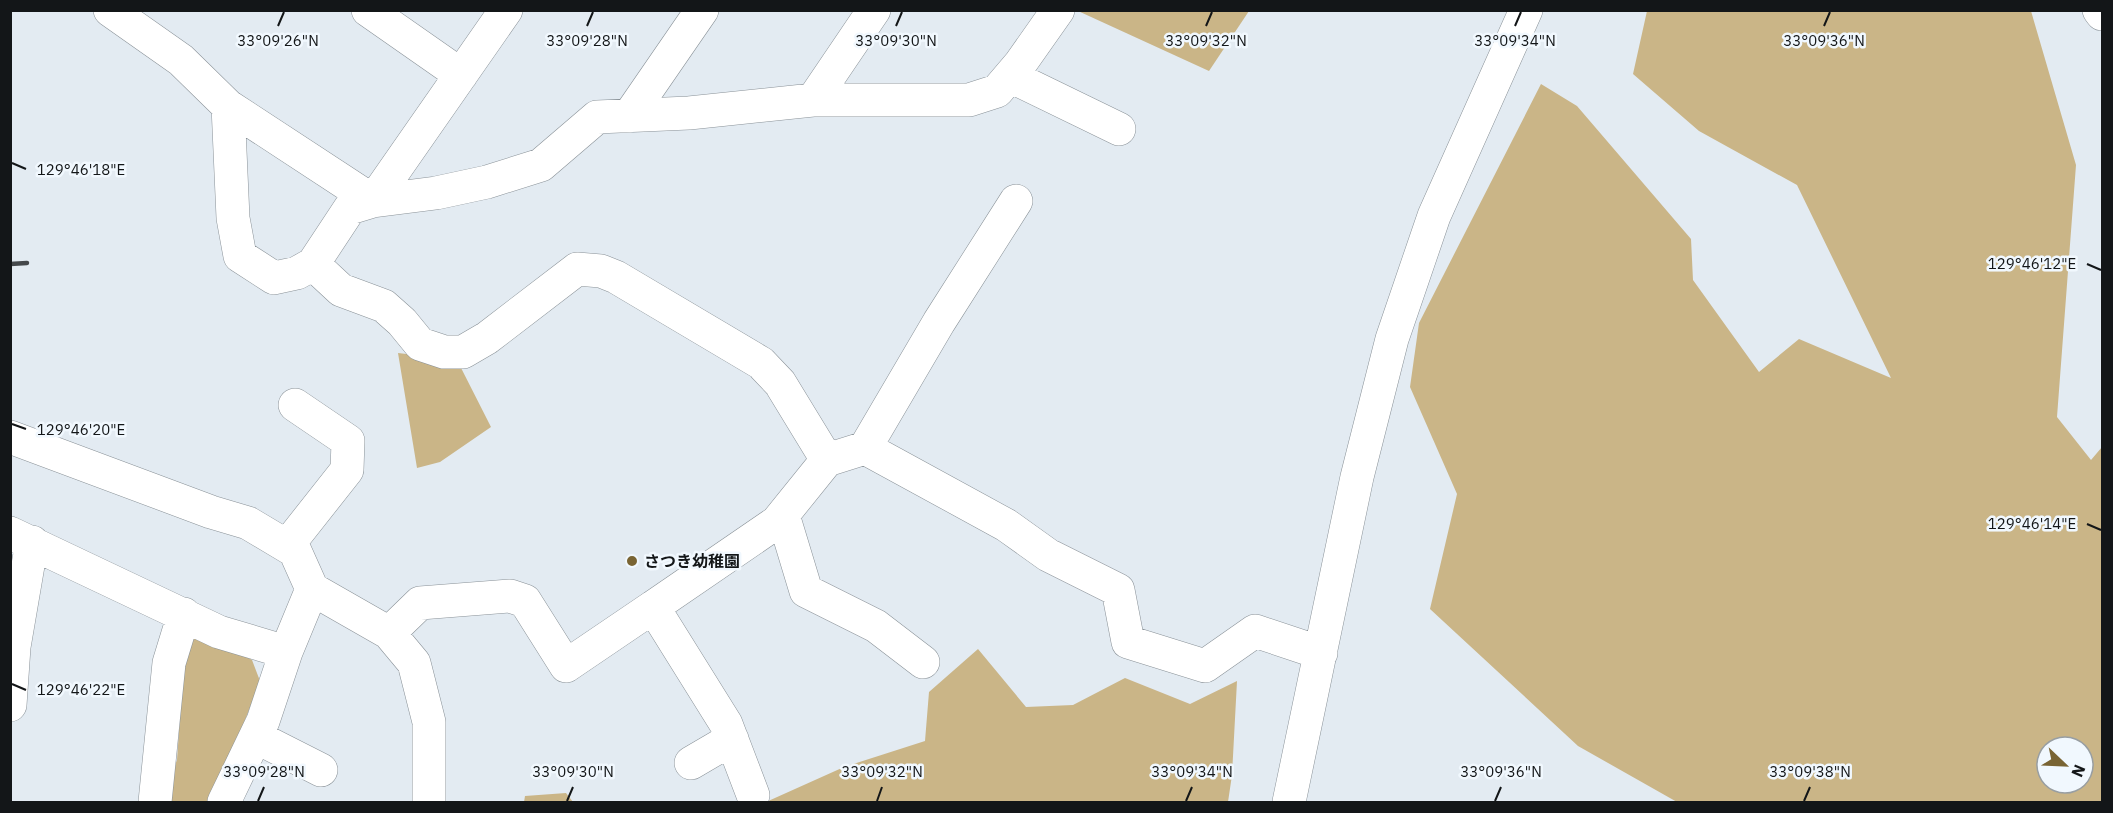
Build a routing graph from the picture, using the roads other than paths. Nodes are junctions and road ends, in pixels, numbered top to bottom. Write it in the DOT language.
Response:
graph roads {
  1 [pos="110,10"];
  2 [pos="369,10"];
  3 [pos="506,10"];
  4 [pos="702,10"];
  5 [pos="874,10"];
  6 [pos="1058,10"];
  7 [pos="1526,10"];
  8 [pos="2099,10"];
  9 [pos="2103,14"];
  10 [pos="461,75"];
  11 [pos="1010,76"];
  12 [pos="813,100"];
  13 [pos="228,106"];
  14 [pos="629,116"];
  15 [pos="1119,129"];
  16 [pos="373,201"];
  17 [pos="1016,201"];
  18 [pos="313,264"];
  19 [pos="295,405"];
  20 [pos="10,437"];
  21 [pos="865,448"];
  22 [pos="827,460"];
  23 [pos="783,515"];
  24 [pos="21,537"];
  25 [pos="287,546"];
  26 [pos="312,589"];
  27 [pos="653,607"];
  28 [pos="184,614"];
  29 [pos="389,633"];
  30 [pos="286,652"];
  31 [pos="1321,653"];
  32 [pos="923,662"];
  33 [pos="10,705"];
  34 [pos="256,737"];
  35 [pos="732,739"];
  36 [pos="691,763"];
  37 [pos="321,770"];
  38 [pos="753,795"];
  39 [pos="155,802"];
  40 [pos="224,802"];
  41 [pos="429,802"];
  42 [pos="1288,802"];
  1 -- 13 [label="street"];
  2 -- 10 [label="street"];
  3 -- 10 [label="street"];
  4 -- 14 [label="street"];
  5 -- 12 [label="street"];
  6 -- 11 [label="street"];
  7 -- 31 [label="street"];
  8 -- 9 [label="street"];
  10 -- 16 [label="street"];
  11 -- 12 [label="street"];
  11 -- 15 [label="street"];
  12 -- 14 [label="street"];
  13 -- 16 [label="street"];
  13 -- 18 [label="street"];
  14 -- 16 [label="street"];
  16 -- 18 [label="street"];
  17 -- 21 [label="street"];
  18 -- 22 [label="street"];
  19 -- 25 [label="street"];
  20 -- 25 [label="street"];
  21 -- 22 [label="street"];
  21 -- 31 [label="street"];
  22 -- 23 [label="street"];
  23 -- 27 [label="street"];
  23 -- 32 [label="street"];
  24 -- 28 [label="street"];
  24 -- 33 [label="street"];
  25 -- 26 [label="street"];
  26 -- 29 [label="street"];
  26 -- 30 [label="street"];
  27 -- 29 [label="street"];
  27 -- 35 [label="street"];
  28 -- 30 [label="street"];
  28 -- 39 [label="street"];
  29 -- 41 [label="street"];
  30 -- 34 [label="street"];
  31 -- 42 [label="street"];
  34 -- 37 [label="street"];
  34 -- 40 [label="street"];
  35 -- 36 [label="street"];
  35 -- 38 [label="street"];
}
